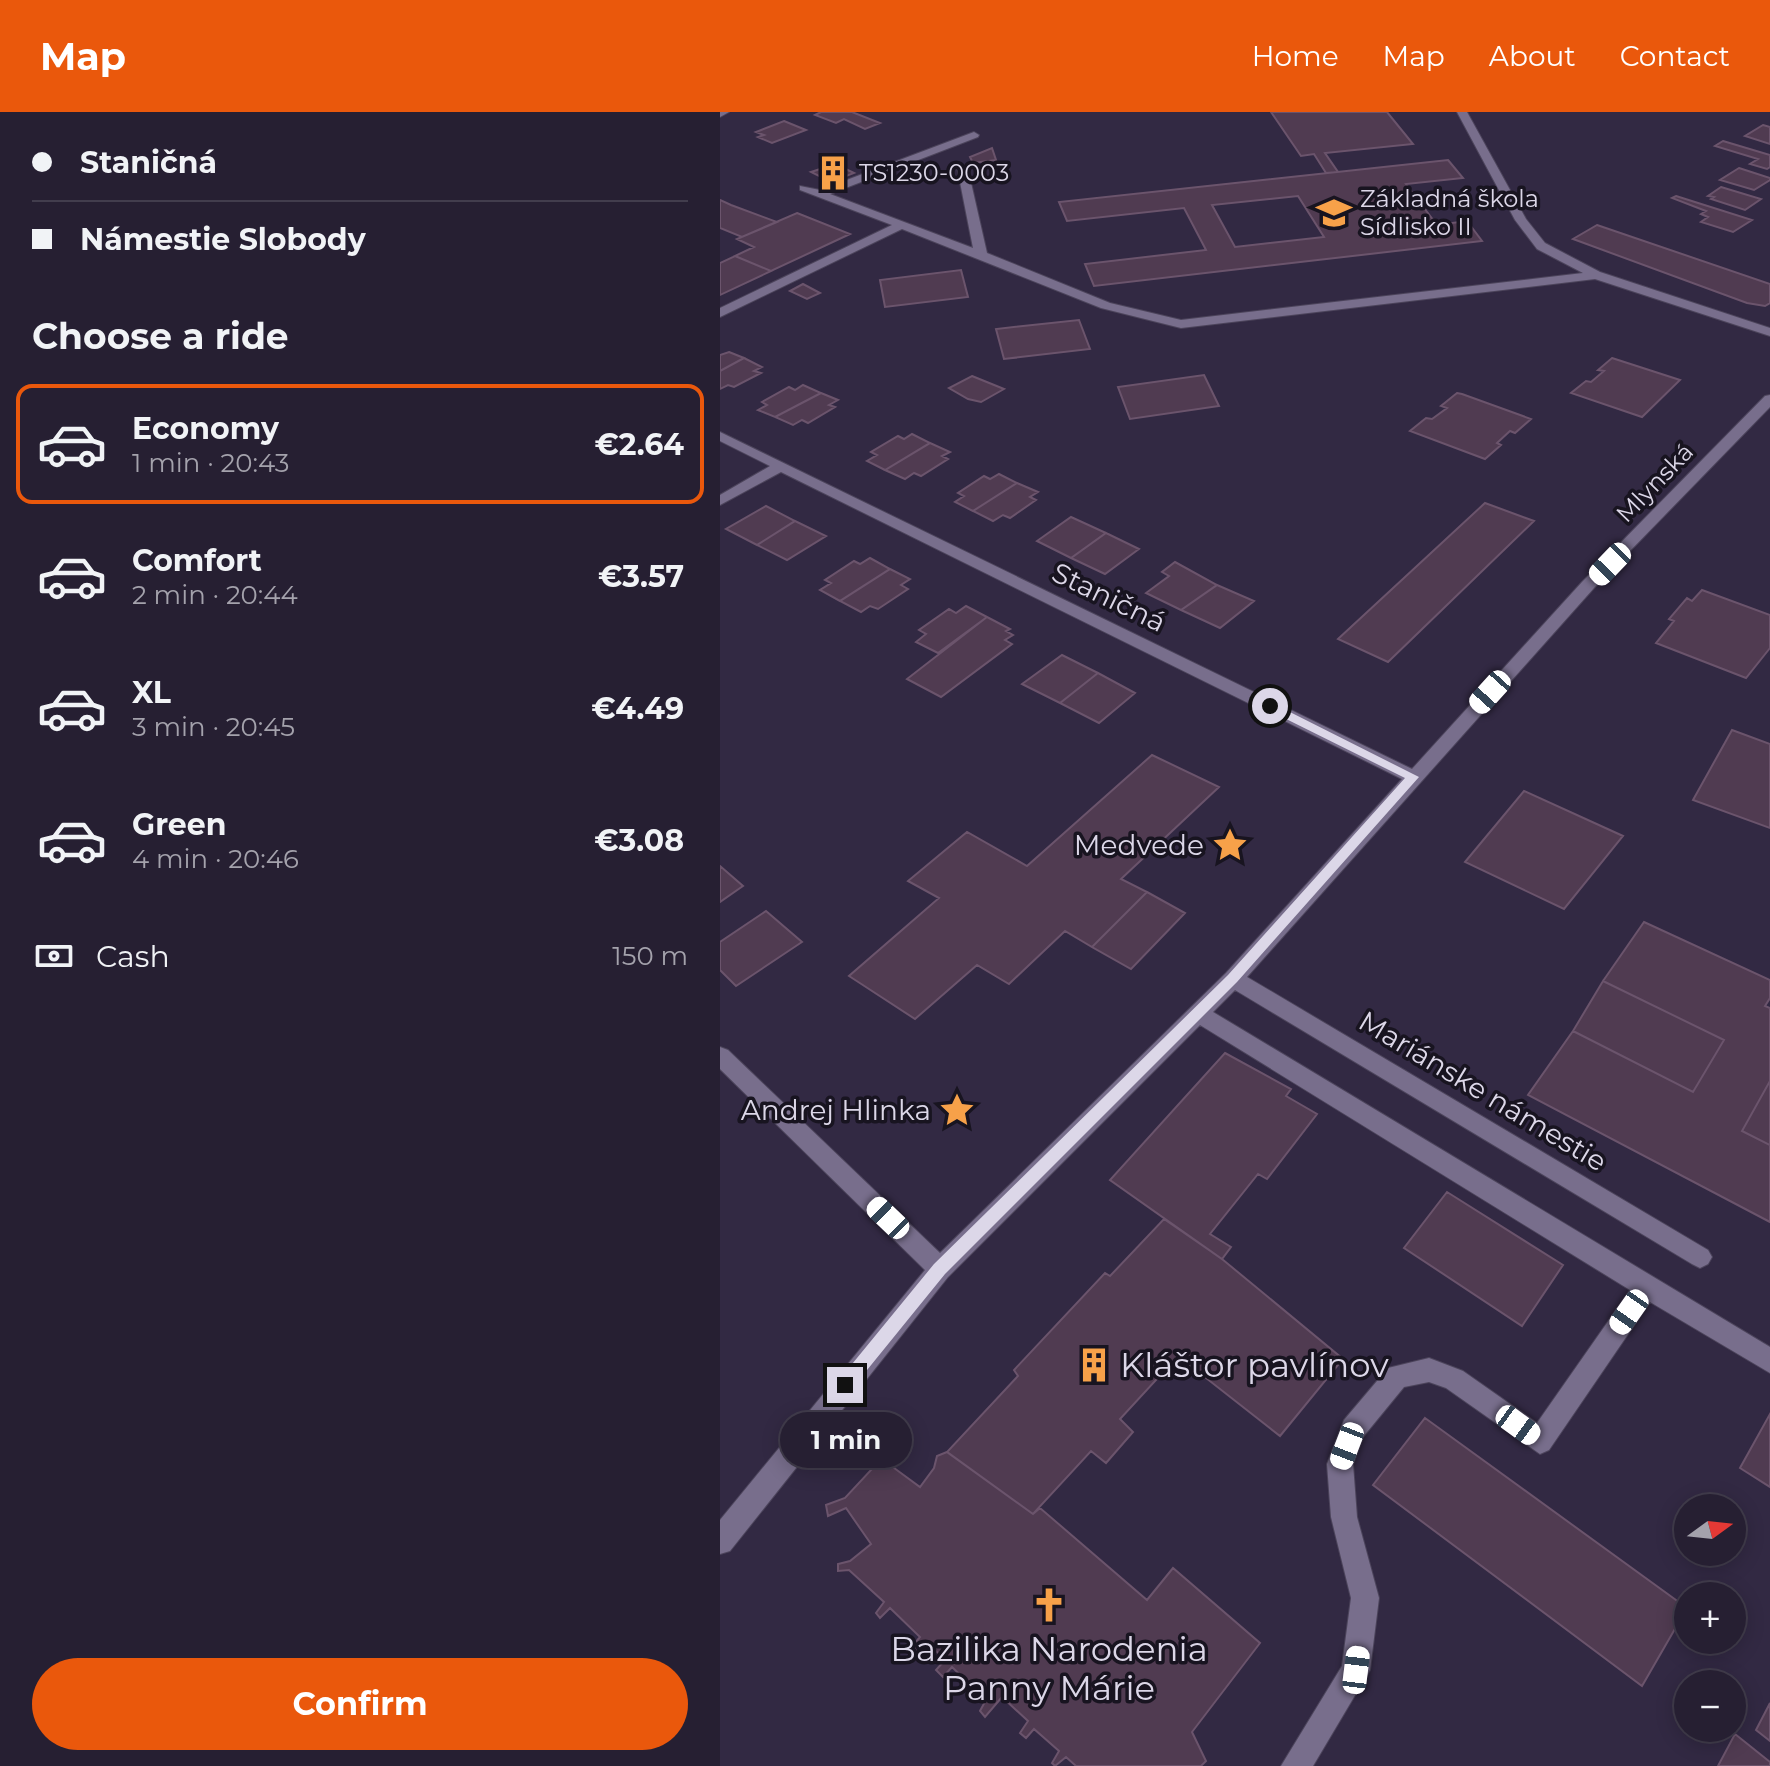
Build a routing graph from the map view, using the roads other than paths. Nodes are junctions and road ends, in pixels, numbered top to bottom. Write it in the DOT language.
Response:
graph roads {
  1 [pos="1462,112"];
  2 [pos="974,135"];
  3 [pos="963,167"];
  4 [pos="804,188"];
  5 [pos="820,194"];
  6 [pos="901,225"];
  7 [pos="981,255"];
  8 [pos="1596,275"];
  9 [pos="720,313"];
  10 [pos="1770,332"];
  11 [pos="1770,399"];
  12 [pos="720,436"];
  13 [pos="782,465"];
  14 [pos="720,501"];
  15 [pos="1413,777"];
  16 [pos="1233,979"];
  17 [pos="1198,1013"];
  18 [pos="720,1056"];
  19 [pos="1700,1257"];
  20 [pos="940,1269"];
  21 [pos="1646,1287"];
  22 [pos="1770,1361"];
  23 [pos="720,1541"];
  24 [pos="1296,1766"];
  1 -- 8 [label="street"];
  2 -- 5 [label="street"];
  3 -- 7 [label="street"];
  4 -- 5 [label="street"];
  5 -- 6 [label="street"];
  6 -- 7 [label="street"];
  6 -- 9 [label="street"];
  7 -- 8 [label="street"];
  8 -- 10 [label="street"];
  11 -- 15 [label="street, Mlynská"];
  12 -- 13 [label="street, Staničná"];
  13 -- 14 [label="street"];
  13 -- 15 [label="street, Staničná"];
  15 -- 16 [label="street, Mlynská"];
  16 -- 17 [label="street, Mlynská"];
  16 -- 19 [label="street, Mariánske námestie"];
  17 -- 20 [label="street, Mlynská"];
  17 -- 21 [label="street"];
  18 -- 20 [label="street"];
  20 -- 23 [label="street, Mlynská"];
  21 -- 22 [label="street"];
  21 -- 24 [label="street"];
}
